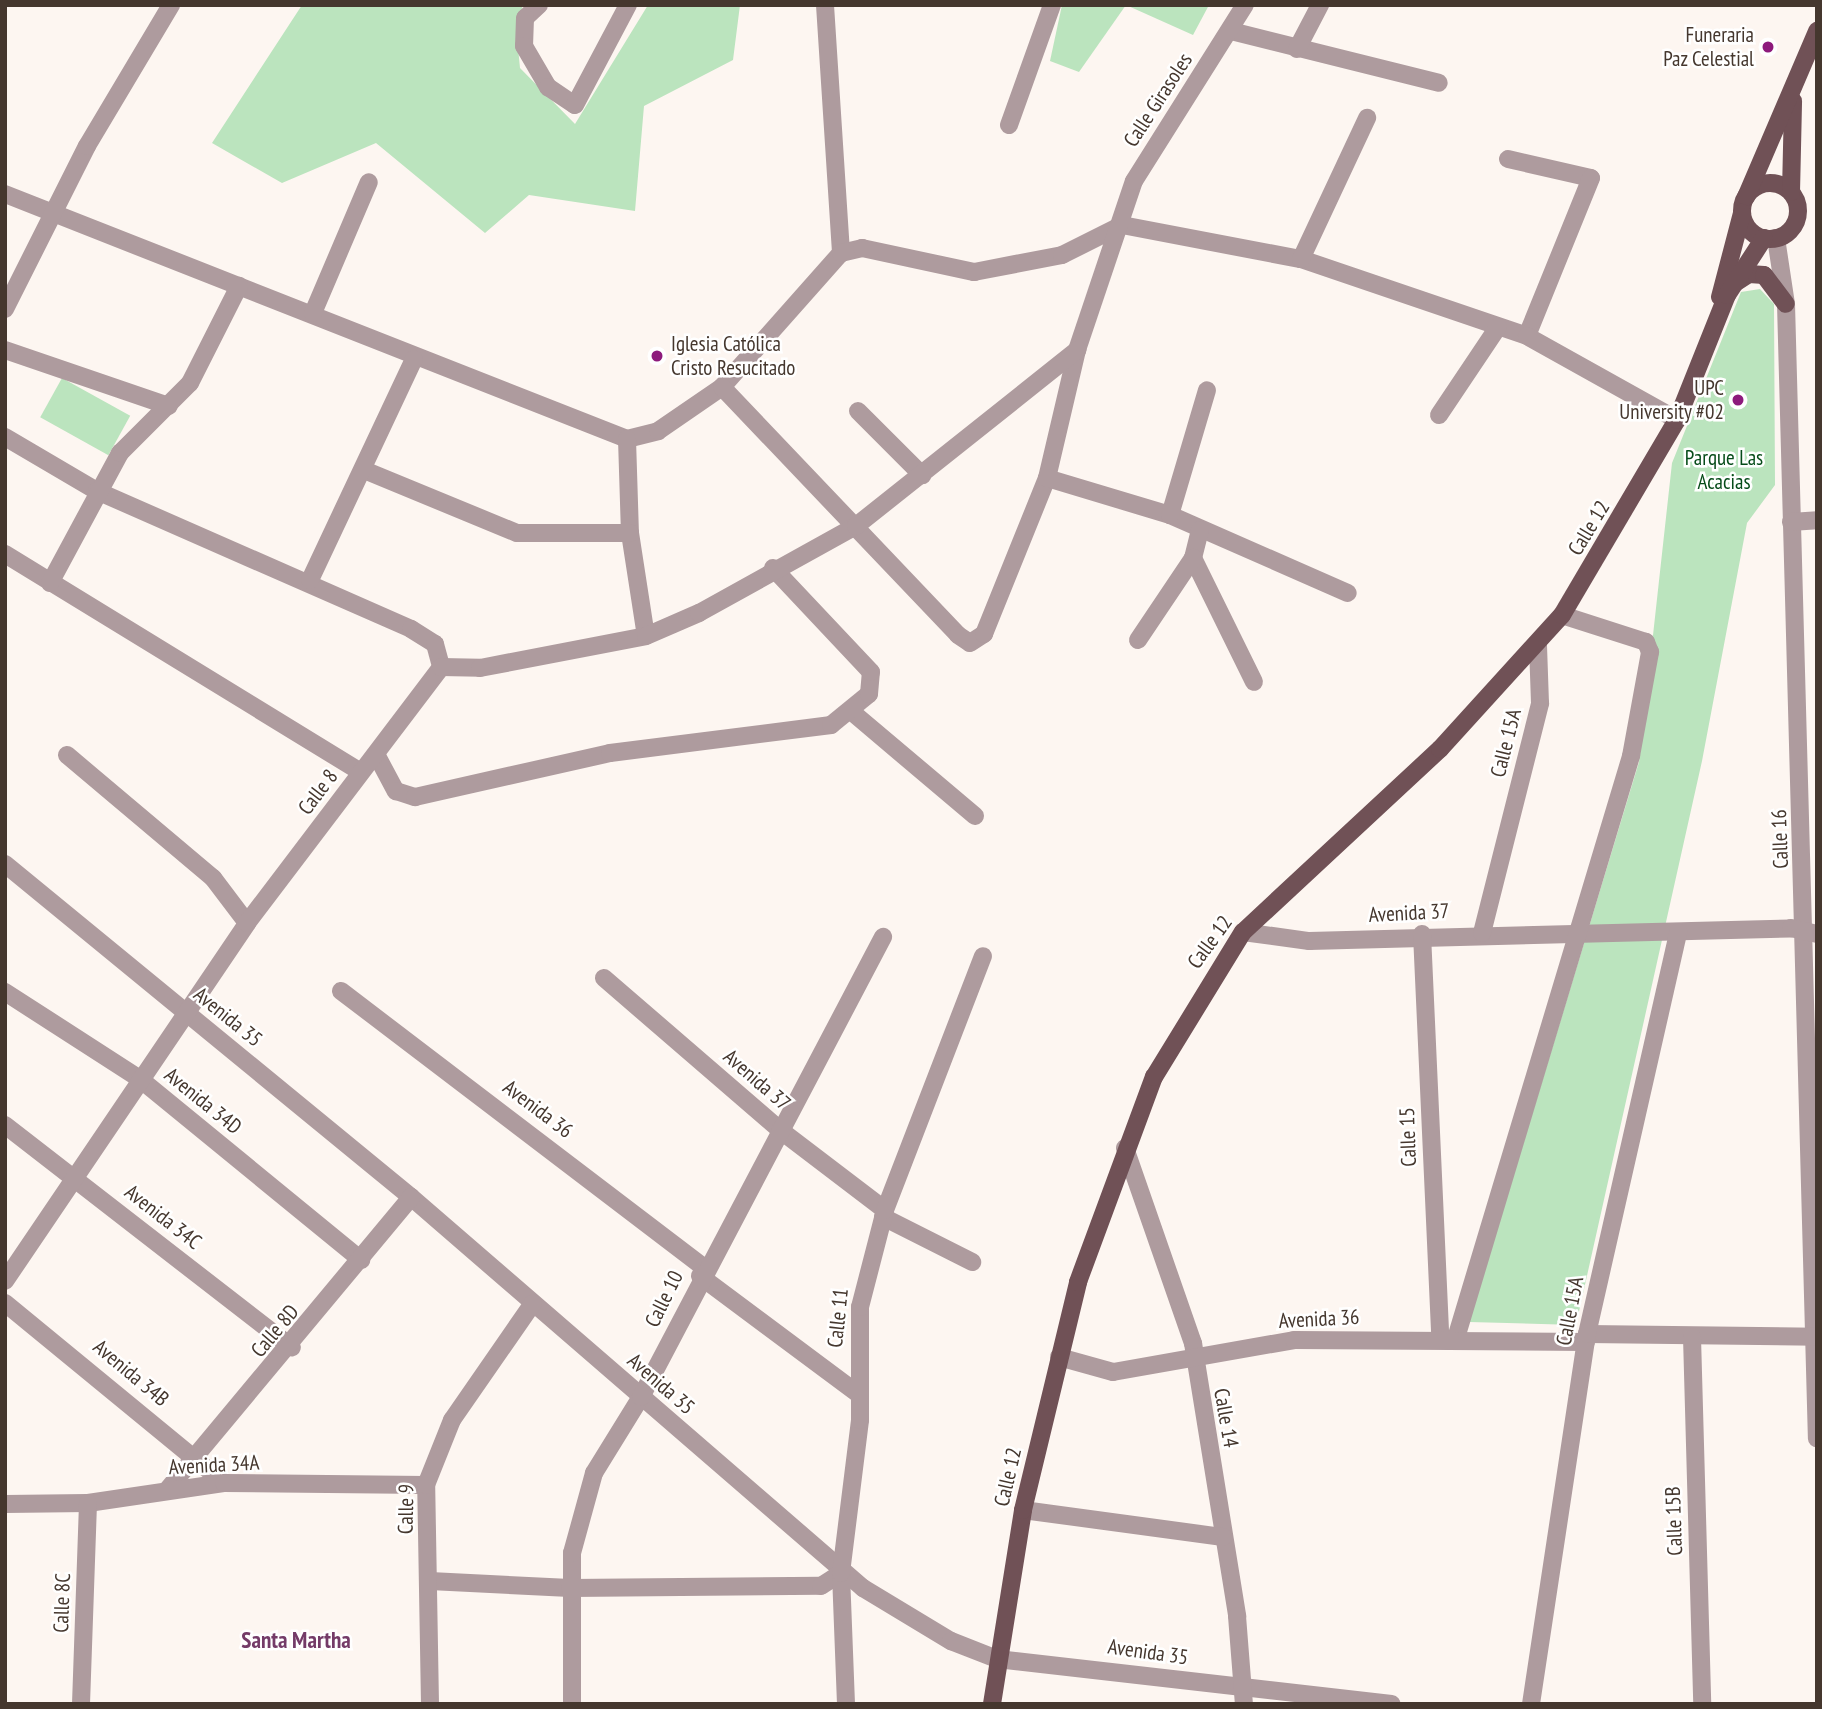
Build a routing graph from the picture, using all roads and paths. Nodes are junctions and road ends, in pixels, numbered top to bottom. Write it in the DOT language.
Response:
graph roads {
  1 [pos="172,5"];
  2 [pos="539,5"];
  3 [pos="628,5"];
  4 [pos="825,5"];
  5 [pos="1052,5"];
  6 [pos="1245,5"];
  7 [pos="1320,5"];
  8 [pos="1231,31"];
  9 [pos="1815,39"];
  10 [pos="1297,49"];
  11 [pos="1439,83"];
  12 [pos="1793,90"];
  13 [pos="1367,118"];
  14 [pos="1009,125"];
  15 [pos="1508,159"];
  16 [pos="369,182"];
  17 [pos="1791,192"];
  18 [pos="5,194"];
  19 [pos="1745,203"];
  20 [pos="58,214"];
  21 [pos="1122,225"];
  22 [pos="1770,238"];
  23 [pos="841,253"];
  24 [pos="1301,259"];
  25 [pos="1735,283"];
  26 [pos="239,286"];
  27 [pos="1786,304"];
  28 [pos="5,309"];
  29 [pos="313,313"];
  30 [pos="1498,327"];
  31 [pos="1527,336"];
  32 [pos="1708,338"];
  33 [pos="5,350"];
  34 [pos="1077,350"];
  35 [pos="415,359"];
  36 [pos="722,387"];
  37 [pos="1207,390"];
  38 [pos="169,406"];
  39 [pos="858,411"];
  40 [pos="1439,415"];
  41 [pos="1677,420"];
  42 [pos="5,437"];
  43 [pos="627,439"];
  44 [pos="364,470"];
  45 [pos="922,475"];
  46 [pos="1047,478"];
  47 [pos="97,491"];
  48 [pos="1170,515"];
  49 [pos="1817,520"];
  50 [pos="1791,522"];
  51 [pos="856,526"];
  52 [pos="1200,530"];
  53 [pos="630,533"];
  54 [pos="5,554"];
  55 [pos="1193,558"];
  56 [pos="773,568"];
  57 [pos="310,580"];
  58 [pos="50,583"];
  59 [pos="1348,593"];
  60 [pos="1562,615"];
  61 [pos="646,636"];
  62 [pos="1138,640"];
  63 [pos="1538,645"];
  64 [pos="441,667"];
  65 [pos="1254,682"];
  66 [pos="852,712"];
  67 [pos="67,755"];
  68 [pos="377,756"];
  69 [pos="361,772"];
  70 [pos="975,816"];
  71 [pos="5,864"];
  72 [pos="247,923"];
  73 [pos="1243,932"];
  74 [pos="1678,932"];
  75 [pos="1482,933"];
  76 [pos="1422,934"];
  77 [pos="1812,934"];
  78 [pos="1577,936"];
  79 [pos="883,937"];
  80 [pos="983,956"];
  81 [pos="604,978"];
  82 [pos="341,991"];
  83 [pos="5,992"];
  84 [pos="185,1012"];
  85 [pos="140,1079"];
  86 [pos="5,1125"];
  87 [pos="780,1130"];
  88 [pos="1125,1148"];
  89 [pos="72,1174"];
  90 [pos="411,1198"];
  91 [pos="884,1214"];
  92 [pos="360,1260"];
  93 [pos="972,1262"];
  94 [pos="702,1272"];
  95 [pos="5,1281"];
  96 [pos="5,1303"];
  97 [pos="533,1304"];
  98 [pos="1692,1337"];
  99 [pos="1815,1337"];
  100 [pos="1448,1338"];
  101 [pos="1586,1338"];
  102 [pos="292,1348"];
  103 [pos="1059,1357"];
  104 [pos="1192,1357"];
  105 [pos="857,1393"];
  106 [pos="641,1397"];
  107 [pos="1817,1439"];
  108 [pos="195,1457"];
  109 [pos="224,1483"];
  110 [pos="426,1485"];
  111 [pos="168,1489"];
  112 [pos="88,1503"];
  113 [pos="5,1504"];
  114 [pos="1023,1510"];
  115 [pos="1223,1537"];
  116 [pos="841,1573"];
  117 [pos="430,1581"];
  118 [pos="570,1588"];
  119 [pos="997,1660"];
  120 [pos="1244,1696"];
  121 [pos="81,1704"];
  122 [pos="430,1704"];
  123 [pos="572,1704"];
  124 [pos="846,1704"];
  125 [pos="992,1704"];
  126 [pos="1391,1704"];
  127 [pos="1531,1704"];
  128 [pos="1702,1704"];
  1 -- 20 [label="street"];
  2 -- 3 [label="street"];
  4 -- 23 [label="street"];
  5 -- 14 [label="street"];
  6 -- 8 [label="street, Calle Girasoles"];
  7 -- 10 [label="street"];
  8 -- 10 [label="street"];
  8 -- 21 [label="street, Calle Girasoles"];
  9 -- 12 [label="main road, Calle 12"];
  10 -- 11 [label="street"];
  12 -- 17 [label="main road, Calle 12"];
  12 -- 19 [label="main road, Calle 12"];
  13 -- 24 [label="street"];
  15 -- 31 [label="street"];
  16 -- 29 [label="street"];
  17 -- 19 [label="main road"];
  17 -- 22 [label="main road"];
  18 -- 20 [label="street"];
  19 -- 22 [label="main road"];
  19 -- 32 [label="main road, Calle 12"];
  20 -- 26 [label="street"];
  20 -- 28 [label="street"];
  21 -- 23 [label="street"];
  21 -- 24 [label="street"];
  21 -- 34 [label="street, Calle Girasoles"];
  22 -- 25 [label="main road, Calle 12"];
  22 -- 27 [label="street, Calle 16"];
  23 -- 36 [label="street"];
  24 -- 30 [label="street"];
  25 -- 27 [label="main road"];
  25 -- 32 [label="main road, Calle 12"];
  26 -- 29 [label="street"];
  26 -- 38 [label="street"];
  27 -- 50 [label="street, Calle 16"];
  29 -- 35 [label="street"];
  30 -- 31 [label="street"];
  30 -- 40 [label="street"];
  31 -- 41 [label="street"];
  32 -- 41 [label="main road, Calle 12"];
  33 -- 38 [label="street"];
  34 -- 45 [label="street"];
  34 -- 46 [label="street, Calle Girasoles"];
  35 -- 43 [label="street"];
  35 -- 44 [label="street"];
  36 -- 43 [label="street"];
  36 -- 51 [label="street"];
  37 -- 48 [label="street"];
  38 -- 47 [label="street"];
  39 -- 45 [label="street"];
  41 -- 60 [label="main road, Calle 12"];
  42 -- 47 [label="street"];
  43 -- 53 [label="street"];
  44 -- 53 [label="street"];
  44 -- 57 [label="street"];
  45 -- 51 [label="street"];
  46 -- 48 [label="street"];
  46 -- 51 [label="street, Calle Girasoles"];
  47 -- 57 [label="street"];
  47 -- 58 [label="street"];
  48 -- 52 [label="street"];
  49 -- 50 [label="street"];
  50 -- 77 [label="street, Calle 16"];
  51 -- 56 [label="street"];
  52 -- 55 [label="street"];
  52 -- 59 [label="street"];
  53 -- 61 [label="street"];
  54 -- 58 [label="street"];
  55 -- 62 [label="street"];
  55 -- 65 [label="street"];
  56 -- 61 [label="street"];
  56 -- 66 [label="street"];
  57 -- 64 [label="street"];
  58 -- 69 [label="street"];
  60 -- 63 [label="main road, Calle 12"];
  60 -- 78 [label="street"];
  61 -- 64 [label="street"];
  63 -- 73 [label="main road, Calle 12"];
  63 -- 75 [label="street, Calle 15A"];
  64 -- 68 [label="street, Calle 8"];
  66 -- 68 [label="street"];
  66 -- 70 [label="street"];
  67 -- 72 [label="street"];
  68 -- 69 [label="street, Calle 8"];
  69 -- 72 [label="street, Calle 8"];
  71 -- 84 [label="street, Avenida 35"];
  72 -- 84 [label="street, Calle 8"];
  73 -- 76 [label="street, Avenida 37"];
  73 -- 88 [label="main road, Calle 12"];
  74 -- 77 [label="street"];
  74 -- 78 [label="street, Avenida 37"];
  74 -- 101 [label="street, Calle 15A"];
  75 -- 76 [label="street, Avenida 37"];
  75 -- 78 [label="street, Avenida 37"];
  76 -- 100 [label="street, Calle 15"];
  77 -- 99 [label="street, Calle 16"];
  78 -- 100 [label="street"];
  79 -- 87 [label="street, Calle 10"];
  80 -- 91 [label="street, Calle 11"];
  81 -- 87 [label="street, Avenida 37"];
  82 -- 94 [label="street, Avenida 36"];
  83 -- 85 [label="street, Avenida 34D"];
  84 -- 85 [label="street, Calle 8"];
  84 -- 90 [label="street, Avenida 35"];
  85 -- 89 [label="street, Calle 8"];
  85 -- 92 [label="street, Avenida 34D"];
  86 -- 89 [label="street, Avenida 34C"];
  87 -- 91 [label="street, Avenida 37"];
  87 -- 94 [label="street, Calle 10"];
  88 -- 103 [label="main road, Calle 12"];
  88 -- 104 [label="street, Calle 14"];
  89 -- 95 [label="street, Calle 8"];
  89 -- 102 [label="street, Avenida 34C"];
  90 -- 92 [label="street, Calle 8D"];
  90 -- 97 [label="street, Avenida 35"];
  91 -- 93 [label="street, Avenida 37"];
  91 -- 105 [label="street, Calle 11"];
  92 -- 102 [label="street, Calle 8D"];
  94 -- 105 [label="street, Avenida 36"];
  94 -- 106 [label="street, Calle 10"];
  96 -- 108 [label="street, Avenida 34B"];
  97 -- 106 [label="street, Avenida 35"];
  97 -- 110 [label="street, Calle 9"];
  98 -- 99 [label="street, Avenida 36"];
  98 -- 101 [label="street, Avenida 36"];
  98 -- 128 [label="street, Calle 15B"];
  99 -- 107 [label="street, Calle 16"];
  100 -- 101 [label="street, Avenida 36"];
  100 -- 104 [label="street, Avenida 36"];
  101 -- 127 [label="street, Calle 15A"];
  102 -- 108 [label="street, Calle 8D"];
  103 -- 104 [label="street, Avenida 36"];
  103 -- 114 [label="main road, Calle 12"];
  104 -- 115 [label="street, Calle 14"];
  105 -- 116 [label="street, Calle 11"];
  106 -- 116 [label="street, Avenida 35"];
  106 -- 118 [label="street, Calle 10"];
  108 -- 109 [label="street, Avenida 34B"];
  108 -- 111 [label="street, Calle 8D"];
  109 -- 110 [label="street, Avenida 34A"];
  109 -- 111 [label="street, Avenida 34A"];
  110 -- 117 [label="street, Calle 9"];
  111 -- 112 [label="street, Avenida 34A"];
  112 -- 113 [label="street, Avenida 34A"];
  112 -- 121 [label="street, Calle 8C"];
  114 -- 115 [label="street"];
  114 -- 119 [label="main road, Calle 12"];
  115 -- 120 [label="street, Calle 14"];
  116 -- 118 [label="street"];
  116 -- 119 [label="street, Avenida 35"];
  116 -- 124 [label="street, Calle 11"];
  117 -- 118 [label="street"];
  117 -- 122 [label="street, Calle 9"];
  118 -- 123 [label="street, Calle 10"];
  119 -- 120 [label="street, Avenida 35"];
  119 -- 125 [label="main road, Calle 12"];
  120 -- 126 [label="street, Avenida 35"];
}
